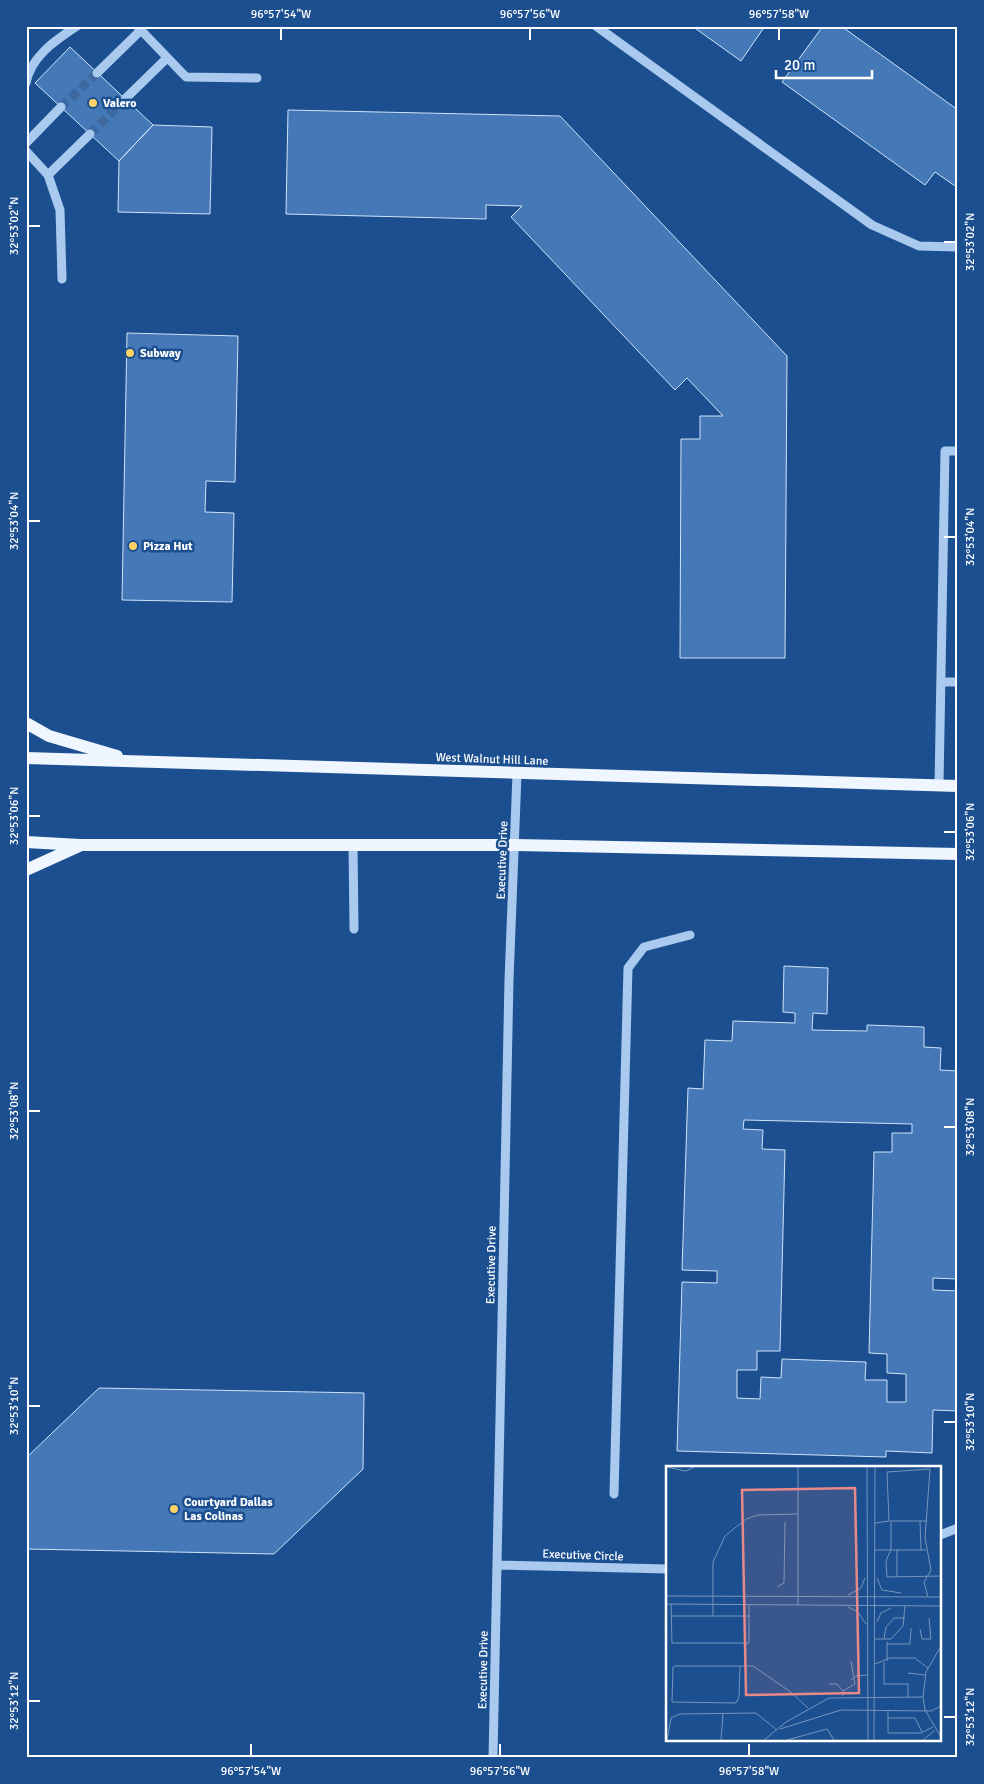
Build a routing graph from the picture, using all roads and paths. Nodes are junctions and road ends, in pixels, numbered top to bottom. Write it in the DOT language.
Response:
graph roads {
  1 [pos="76,26"];
  2 [pos="596,26"];
  3 [pos="139,28"];
  4 [pos="167,58"];
  5 [pos="97,73"];
  6 [pos="257,78"];
  7 [pos="26,82"];
  8 [pos="125,99"];
  9 [pos="61,107"];
  10 [pos="90,134"];
  11 [pos="26,143"];
  12 [pos="26,151"];
  13 [pos="48,175"];
  14 [pos="958,247"];
  15 [pos="62,279"];
  16 [pos="958,451"];
  17 [pos="941,682"];
  18 [pos="958,682"];
  19 [pos="26,723"];
  20 [pos="26,758"];
  21 [pos="136,762"];
  22 [pos="517,774"];
  23 [pos="939,785"];
  24 [pos="958,786"];
  25 [pos="26,842"];
  26 [pos="80,845"];
  27 [pos="353,845"];
  28 [pos="516,845"];
  29 [pos="958,854"];
  30 [pos="26,870"];
  31 [pos="354,928"];
  32 [pos="690,935"];
  33 [pos="614,1494"];
  34 [pos="958,1528"];
  35 [pos="942,1534"];
  36 [pos="497,1565"];
  37 [pos="666,1569"];
  38 [pos="493,1758"];
  1 -- 7 [label="street"];
  2 -- 14 [label="street"];
  3 -- 4 [label="street"];
  3 -- 5 [label="street"];
  4 -- 6 [label="street"];
  4 -- 8 [label="street"];
  9 -- 11 [label="street"];
  10 -- 13 [label="street"];
  12 -- 13 [label="street"];
  13 -- 15 [label="street"];
  16 -- 17 [label="street"];
  17 -- 18 [label="street"];
  17 -- 23 [label="street"];
  19 -- 21 [label="main road"];
  20 -- 21 [label="main road, West Walnut Hill Lane"];
  21 -- 22 [label="main road, West Walnut Hill Lane"];
  22 -- 23 [label="main road, West Walnut Hill Lane"];
  22 -- 28 [label="street, Executive Drive"];
  23 -- 24 [label="main road, West Walnut Hill Lane"];
  25 -- 26 [label="main road"];
  26 -- 27 [label="main road"];
  26 -- 30 [label="main road"];
  27 -- 28 [label="main road"];
  27 -- 31 [label="street"];
  28 -- 29 [label="main road"];
  28 -- 36 [label="street, Executive Drive"];
  32 -- 33 [label="street"];
  34 -- 35 [label="street"];
  36 -- 37 [label="street, Executive Circle"];
  36 -- 38 [label="street, Executive Drive"];
}
